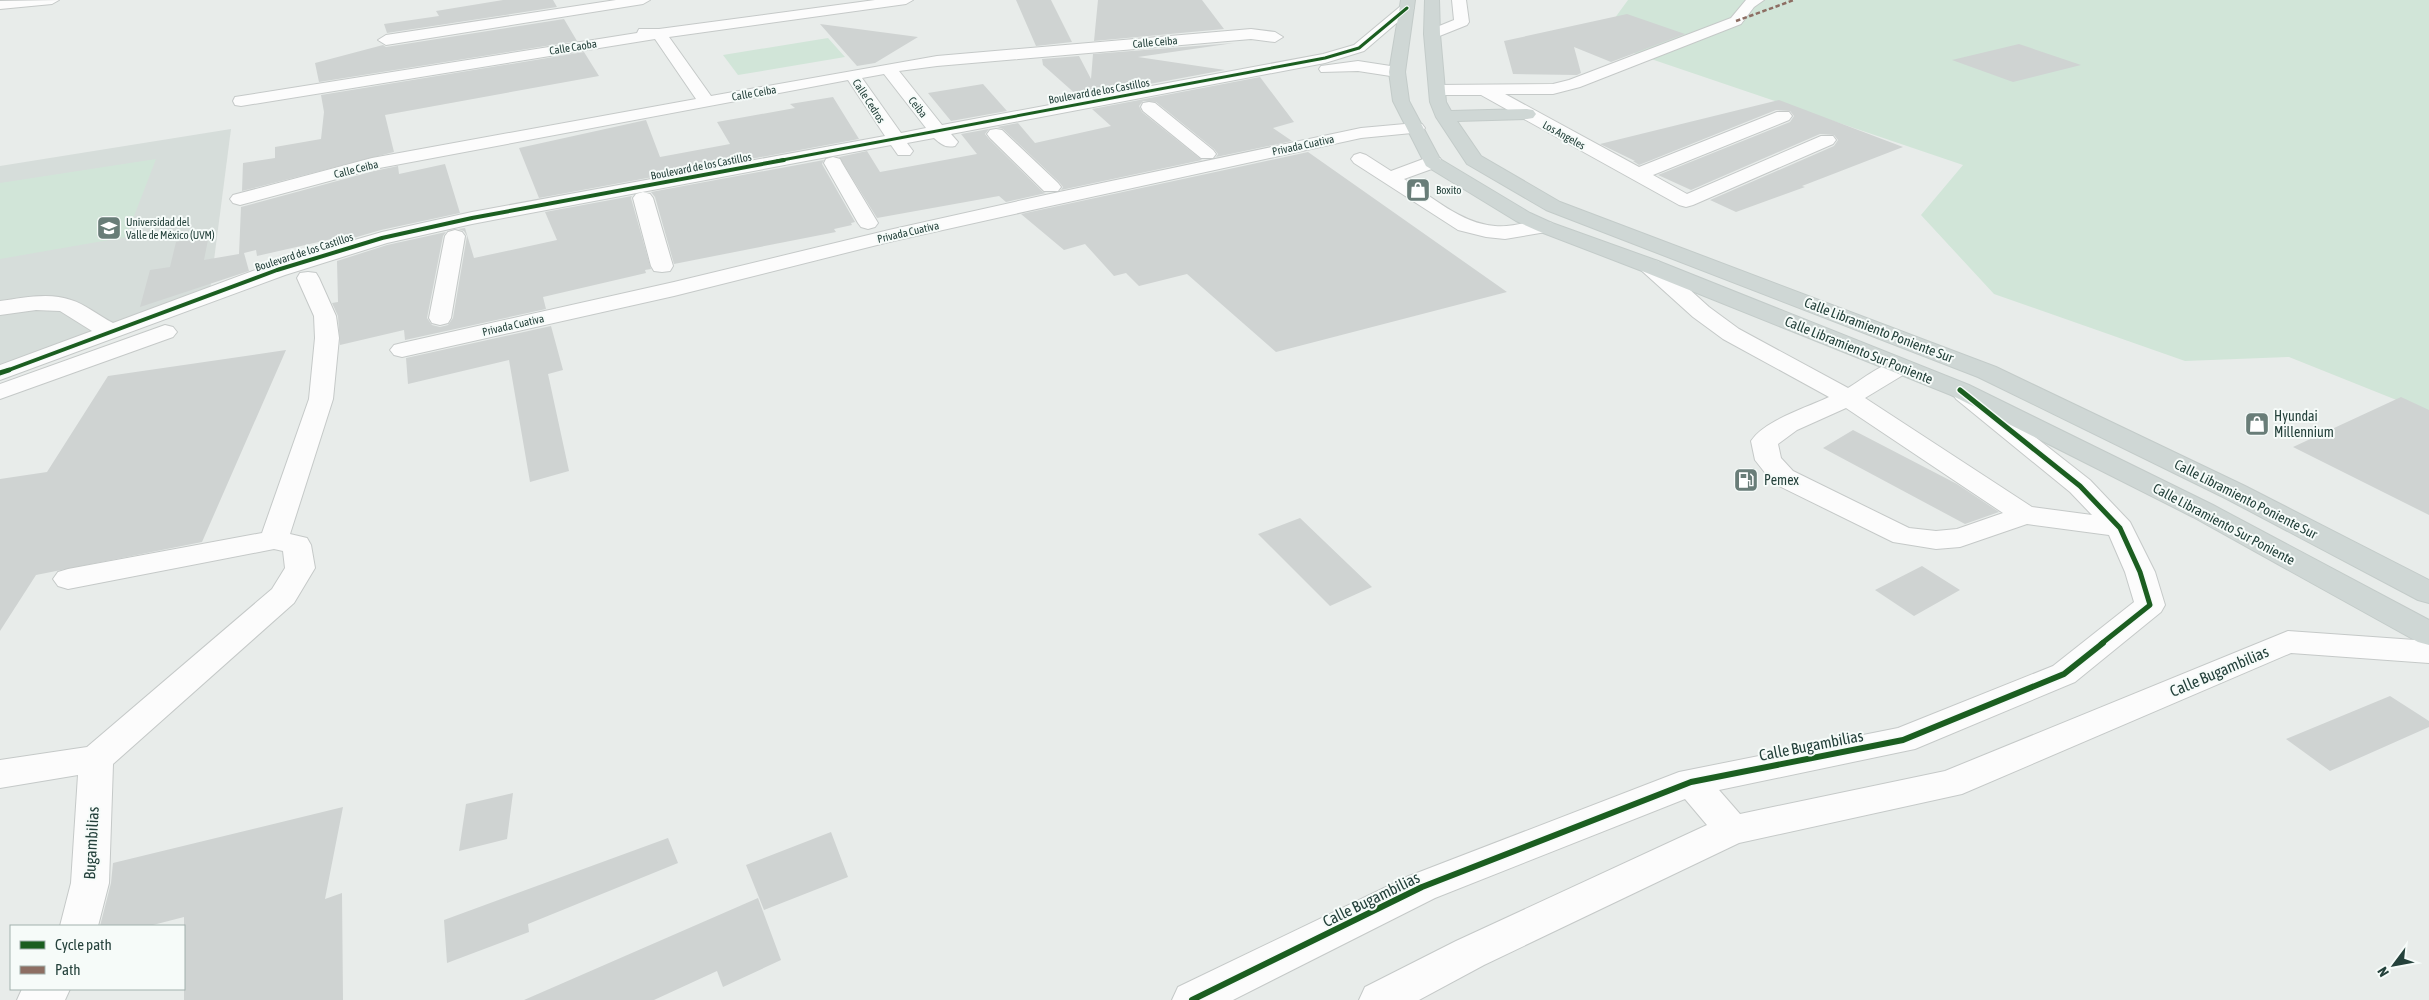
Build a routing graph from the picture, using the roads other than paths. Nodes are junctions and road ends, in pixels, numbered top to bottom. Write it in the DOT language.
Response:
graph roads {
  1 [pos="52,0"];
  2 [pos="643,0"];
  3 [pos="906,0"];
  4 [pos="1432,0"];
  5 [pos="1459,0"];
  6 [pos="1757,0"];
  7 [pos="1407,4"];
  8 [pos="0,5"];
  9 [pos="535,17"];
  10 [pos="583,23"];
  11 [pos="612,27"];
  12 [pos="659,34"];
  13 [pos="1432,34"];
  14 [pos="1275,37"];
  15 [pos="386,40"];
  16 [pos="888,68"];
  17 [pos="1397,72"];
  18 [pos="852,75"];
  19 [pos="1437,90"];
  20 [pos="1488,91"];
  21 [pos="241,101"];
  22 [pos="707,102"];
  23 [pos="1149,107"];
  24 [pos="1527,114"];
  25 [pos="1783,116"];
  26 [pos="1445,117"];
  27 [pos="1416,128"];
  28 [pos="996,134"];
  29 [pos="943,137"];
  30 [pos="1827,140"];
  31 [pos="899,145"];
  32 [pos="1207,154"];
  33 [pos="1360,159"];
  34 [pos="1433,162"];
  35 [pos="833,163"];
  36 [pos="1636,175"];
  37 [pos="1391,177"];
  38 [pos="1051,187"];
  39 [pos="643,198"];
  40 [pos="240,199"];
  41 [pos="518,216"];
  42 [pos="868,223"];
  43 [pos="1545,227"];
  44 [pos="455,236"];
  45 [pos="662,266"];
  46 [pos="1650,266"];
  47 [pos="308,278"];
  48 [pos="244,302"];
  49 [pos="0,308"];
  50 [pos="440,318"];
  51 [pos="181,326"];
  52 [pos="110,332"];
  53 [pos="402,350"];
  54 [pos="1900,367"];
  55 [pos="0,373"];
  56 [pos="1960,390"];
  57 [pos="0,392"];
  58 [pos="1848,398"];
  59 [pos="2026,515"];
  60 [pos="2120,528"];
  61 [pos="274,540"];
  62 [pos="68,579"];
  63 [pos="2429,593"];
  64 [pos="2429,634"];
  65 [pos="2429,652"];
  66 [pos="96,759"];
  67 [pos="0,774"];
  68 [pos="1691,782"];
  69 [pos="1732,830"];
  70 [pos="79,925"];
  71 [pos="49,990"];
  72 [pos="37,1000"];
  73 [pos="1192,1000"];
  74 [pos="1379,1000"];
  1 -- 8 [label="street"];
  2 -- 9 [label="street"];
  3 -- 12 [label="street, Calle Caoba"];
  4 -- 13 [label="main road, Calle Libramiento Poniente Sur"];
  5 -- 13 [label="street"];
  6 -- 20 [label="street"];
  7 -- 17 [label="main road"];
  7 -- 29 [label="street, Boulevard de los Castillos"];
  9 -- 10 [label="street"];
  9 -- 15 [label="street"];
  11 -- 12 [label="street"];
  12 -- 21 [label="street, Calle Caoba"];
  12 -- 22 [label="street"];
  13 -- 19 [label="main road, Calle Libramiento Poniente Sur"];
  14 -- 16 [label="street, Calle Ceiba"];
  16 -- 18 [label="street, Calle Ceiba"];
  16 -- 29 [label="street, Ceiba"];
  17 -- 23 [label="street, Boulevard de los Castillos"];
  17 -- 27 [label="main road"];
  18 -- 22 [label="street, Calle Ceiba"];
  18 -- 31 [label="street, Calle Cedros"];
  19 -- 20 [label="street, Los Angeles"];
  19 -- 26 [label="main road, Calle Libramiento Poniente Sur"];
  20 -- 24 [label="street, Los Angeles"];
  22 -- 40 [label="street, Calle Ceiba"];
  23 -- 28 [label="street, Boulevard de los Castillos"];
  23 -- 32 [label="street"];
  24 -- 26 [label="main road"];
  24 -- 36 [label="street, Los Angeles"];
  25 -- 36 [label="street"];
  26 -- 63 [label="main road, Calle Libramiento Poniente Sur"];
  27 -- 34 [label="main road"];
  27 -- 53 [label="street, Privada Cuativa"];
  28 -- 29 [label="street, Boulevard de los Castillos"];
  28 -- 38 [label="street"];
  29 -- 31 [label="street, Boulevard de los Castillos"];
  30 -- 36 [label="street, Los Angeles"];
  31 -- 35 [label="street, Boulevard de los Castillos"];
  31 -- 41 [label="street, Boulevard de los Castillos"];
  33 -- 37 [label="street"];
  34 -- 37 [label="street"];
  34 -- 43 [label="main road, Calle Libramiento Sur Poniente"];
  35 -- 39 [label="street, Boulevard de los Castillos"];
  35 -- 42 [label="street"];
  37 -- 43 [label="street"];
  39 -- 41 [label="street, Boulevard de los Castillos"];
  39 -- 45 [label="street"];
  41 -- 44 [label="street, Boulevard de los Castillos"];
  41 -- 52 [label="street, Boulevard de los Castillos"];
  43 -- 46 [label="main road, Calle Libramiento Sur Poniente"];
  44 -- 47 [label="street, Boulevard de los Castillos"];
  44 -- 50 [label="street"];
  46 -- 54 [label="main road, Calle Libramiento Sur Poniente"];
  46 -- 58 [label="street"];
  47 -- 48 [label="street, Boulevard de los Castillos"];
  47 -- 61 [label="street"];
  49 -- 52 [label="street"];
  51 -- 57 [label="street"];
  52 -- 55 [label="street, Boulevard de los Castillos"];
  54 -- 56 [label="main road, Calle Libramiento Sur Poniente"];
  54 -- 58 [label="street"];
  56 -- 60 [label="street, Calle Bugambilias"];
  56 -- 64 [label="main road, Calle Libramiento Sur Poniente"];
  58 -- 59 [label="street"];
  58 -- 59 [label="street"];
  59 -- 60 [label="street"];
  60 -- 68 [label="street, Calle Bugambilias"];
  61 -- 62 [label="street"];
  61 -- 66 [label="street"];
  65 -- 69 [label="street, Calle Bugambilias"];
  66 -- 67 [label="street"];
  66 -- 70 [label="street, Bugambilias"];
  68 -- 69 [label="street"];
  68 -- 73 [label="street, Calle Bugambilias"];
  69 -- 74 [label="street, Calle Bugambilias"];
  71 -- 72 [label="street"];
}
